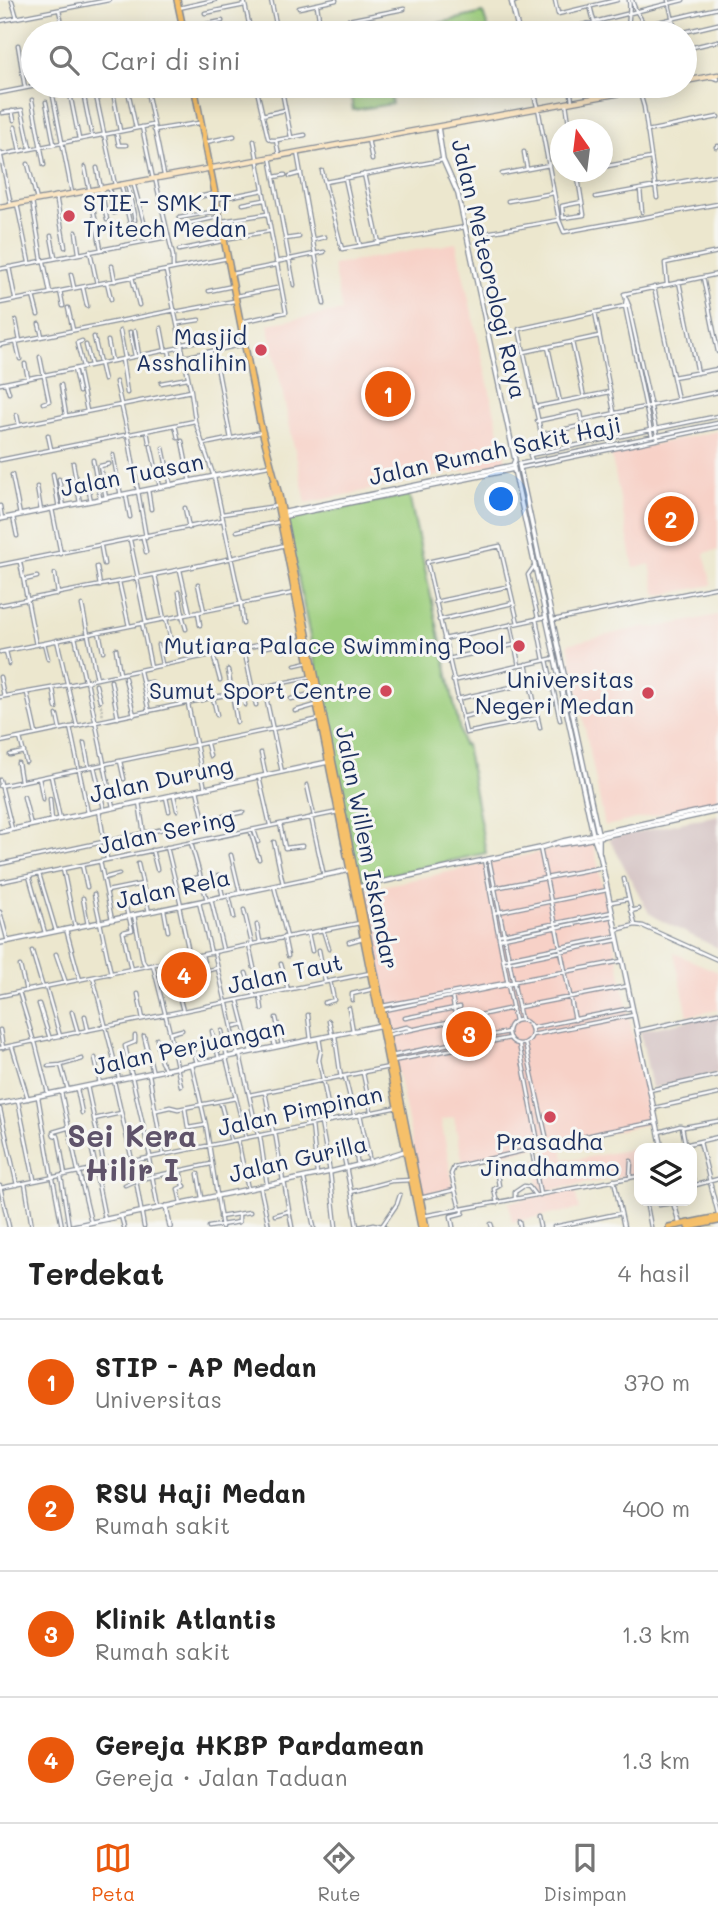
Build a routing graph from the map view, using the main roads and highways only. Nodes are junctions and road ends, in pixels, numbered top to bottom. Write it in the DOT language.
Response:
graph roads {
  1 [pos="177,0"];
  2 [pos="181,21"];
  3 [pos="716,75"];
  4 [pos="697,79"];
  5 [pos="197,98"];
  6 [pos="594,98"];
  7 [pos="204,170"];
  8 [pos="212,171"];
  9 [pos="0,207"];
  10 [pos="283,515"];
  11 [pos="332,772"];
  12 [pos="356,888"];
  13 [pos="380,1009"];
  14 [pos="385,1029"];
  15 [pos="391,1062"];
  16 [pos="408,1150"];
  17 [pos="717,1220"];
  18 [pos="678,1225"];
  19 [pos="423,1227"];
  20 [pos="669,1227"];
  21 [pos="688,1227"];
  1 -- 2 [label="highway"];
  3 -- 4 [label="main road"];
  5 -- 8 [label="highway, Jalan Willem Iskandar"];
  6 -- 8 [label="main road, Jalan Meteorologi Raya"];
  7 -- 8 [label="highway"];
  7 -- 9 [label="main road"];
  8 -- 10 [label="highway, Jalan Willem Iskandar"];
  10 -- 11 [label="highway, Jalan Willem Iskandar"];
  10 -- 11 [label="highway, Jalan Willem Iskandar"];
  11 -- 12 [label="highway, Jalan Willem Iskandar"];
  11 -- 12 [label="highway, Jalan Willem Iskandar"];
  12 -- 13 [label="highway, Jalan Willem Iskandar"];
  12 -- 13 [label="highway, Jalan Willem Iskandar"];
  13 -- 14 [label="highway, Jalan Willem Iskandar"];
  14 -- 15 [label="highway, Jalan Willem Iskandar"];
  14 -- 15 [label="highway, Jalan Willem Iskandar"];
  15 -- 16 [label="highway, Jalan Willem Iskandar"];
  16 -- 19 [label="highway, Jalan Willem Iskandar"];
  16 -- 19 [label="highway, Jalan Willem Iskandar"];
  17 -- 18 [label="highway"];
  17 -- 21 [label="highway"];
  18 -- 20 [label="highway"];
}
